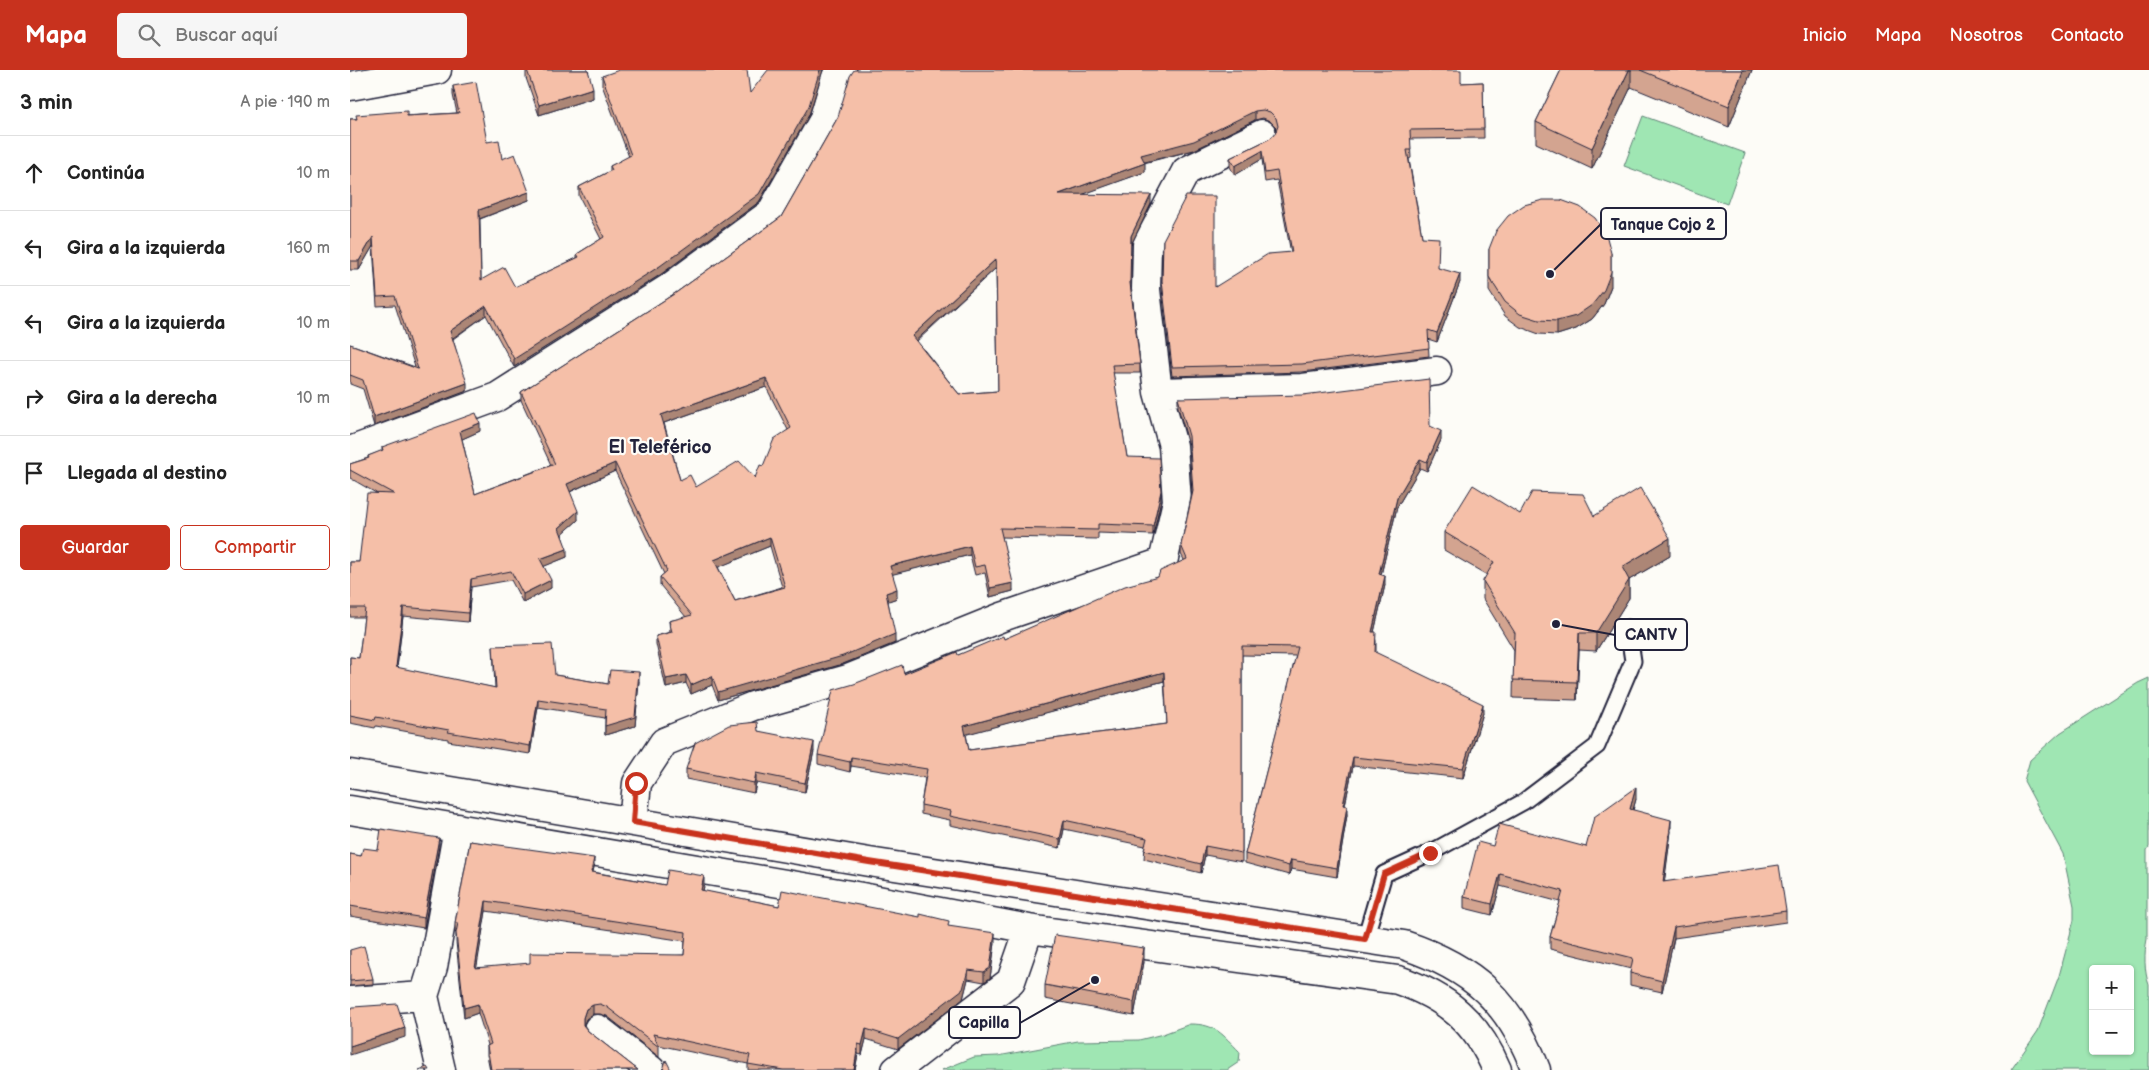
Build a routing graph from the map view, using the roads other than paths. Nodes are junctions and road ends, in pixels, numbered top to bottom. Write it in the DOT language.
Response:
graph roads {
  1 [pos="437,70"];
  2 [pos="842,70"];
  3 [pos="350,86"];
  4 [pos="1262,134"];
  5 [pos="1437,371"];
  6 [pos="1158,392"];
  7 [pos="350,451"];
  8 [pos="1628,628"];
  9 [pos="350,774"];
  10 [pos="350,810"];
  11 [pos="633,822"];
  12 [pos="458,828"];
  13 [pos="1029,929"];
  14 [pos="1365,939"];
  15 [pos="424,996"];
  16 [pos="350,1001"];
  17 [pos="598,1030"];
  18 [pos="441,1070"];
  19 [pos="651,1070"];
  20 [pos="896,1070"];
  21 [pos="1498,1070"];
  22 [pos="1536,1070"];
  1 -- 3 [label="street"];
  2 -- 7 [label="street"];
  4 -- 6 [label="street"];
  5 -- 6 [label="street"];
  6 -- 11 [label="street"];
  8 -- 14 [label="lane"];
  9 -- 11 [label="street"];
  10 -- 12 [label="street"];
  11 -- 14 [label="street"];
  12 -- 13 [label="street"];
  12 -- 15 [label="street"];
  13 -- 20 [label="street"];
  13 -- 21 [label="street"];
  14 -- 22 [label="street"];
  15 -- 16 [label="street"];
  15 -- 18 [label="street"];
  17 -- 19 [label="street"];
}
